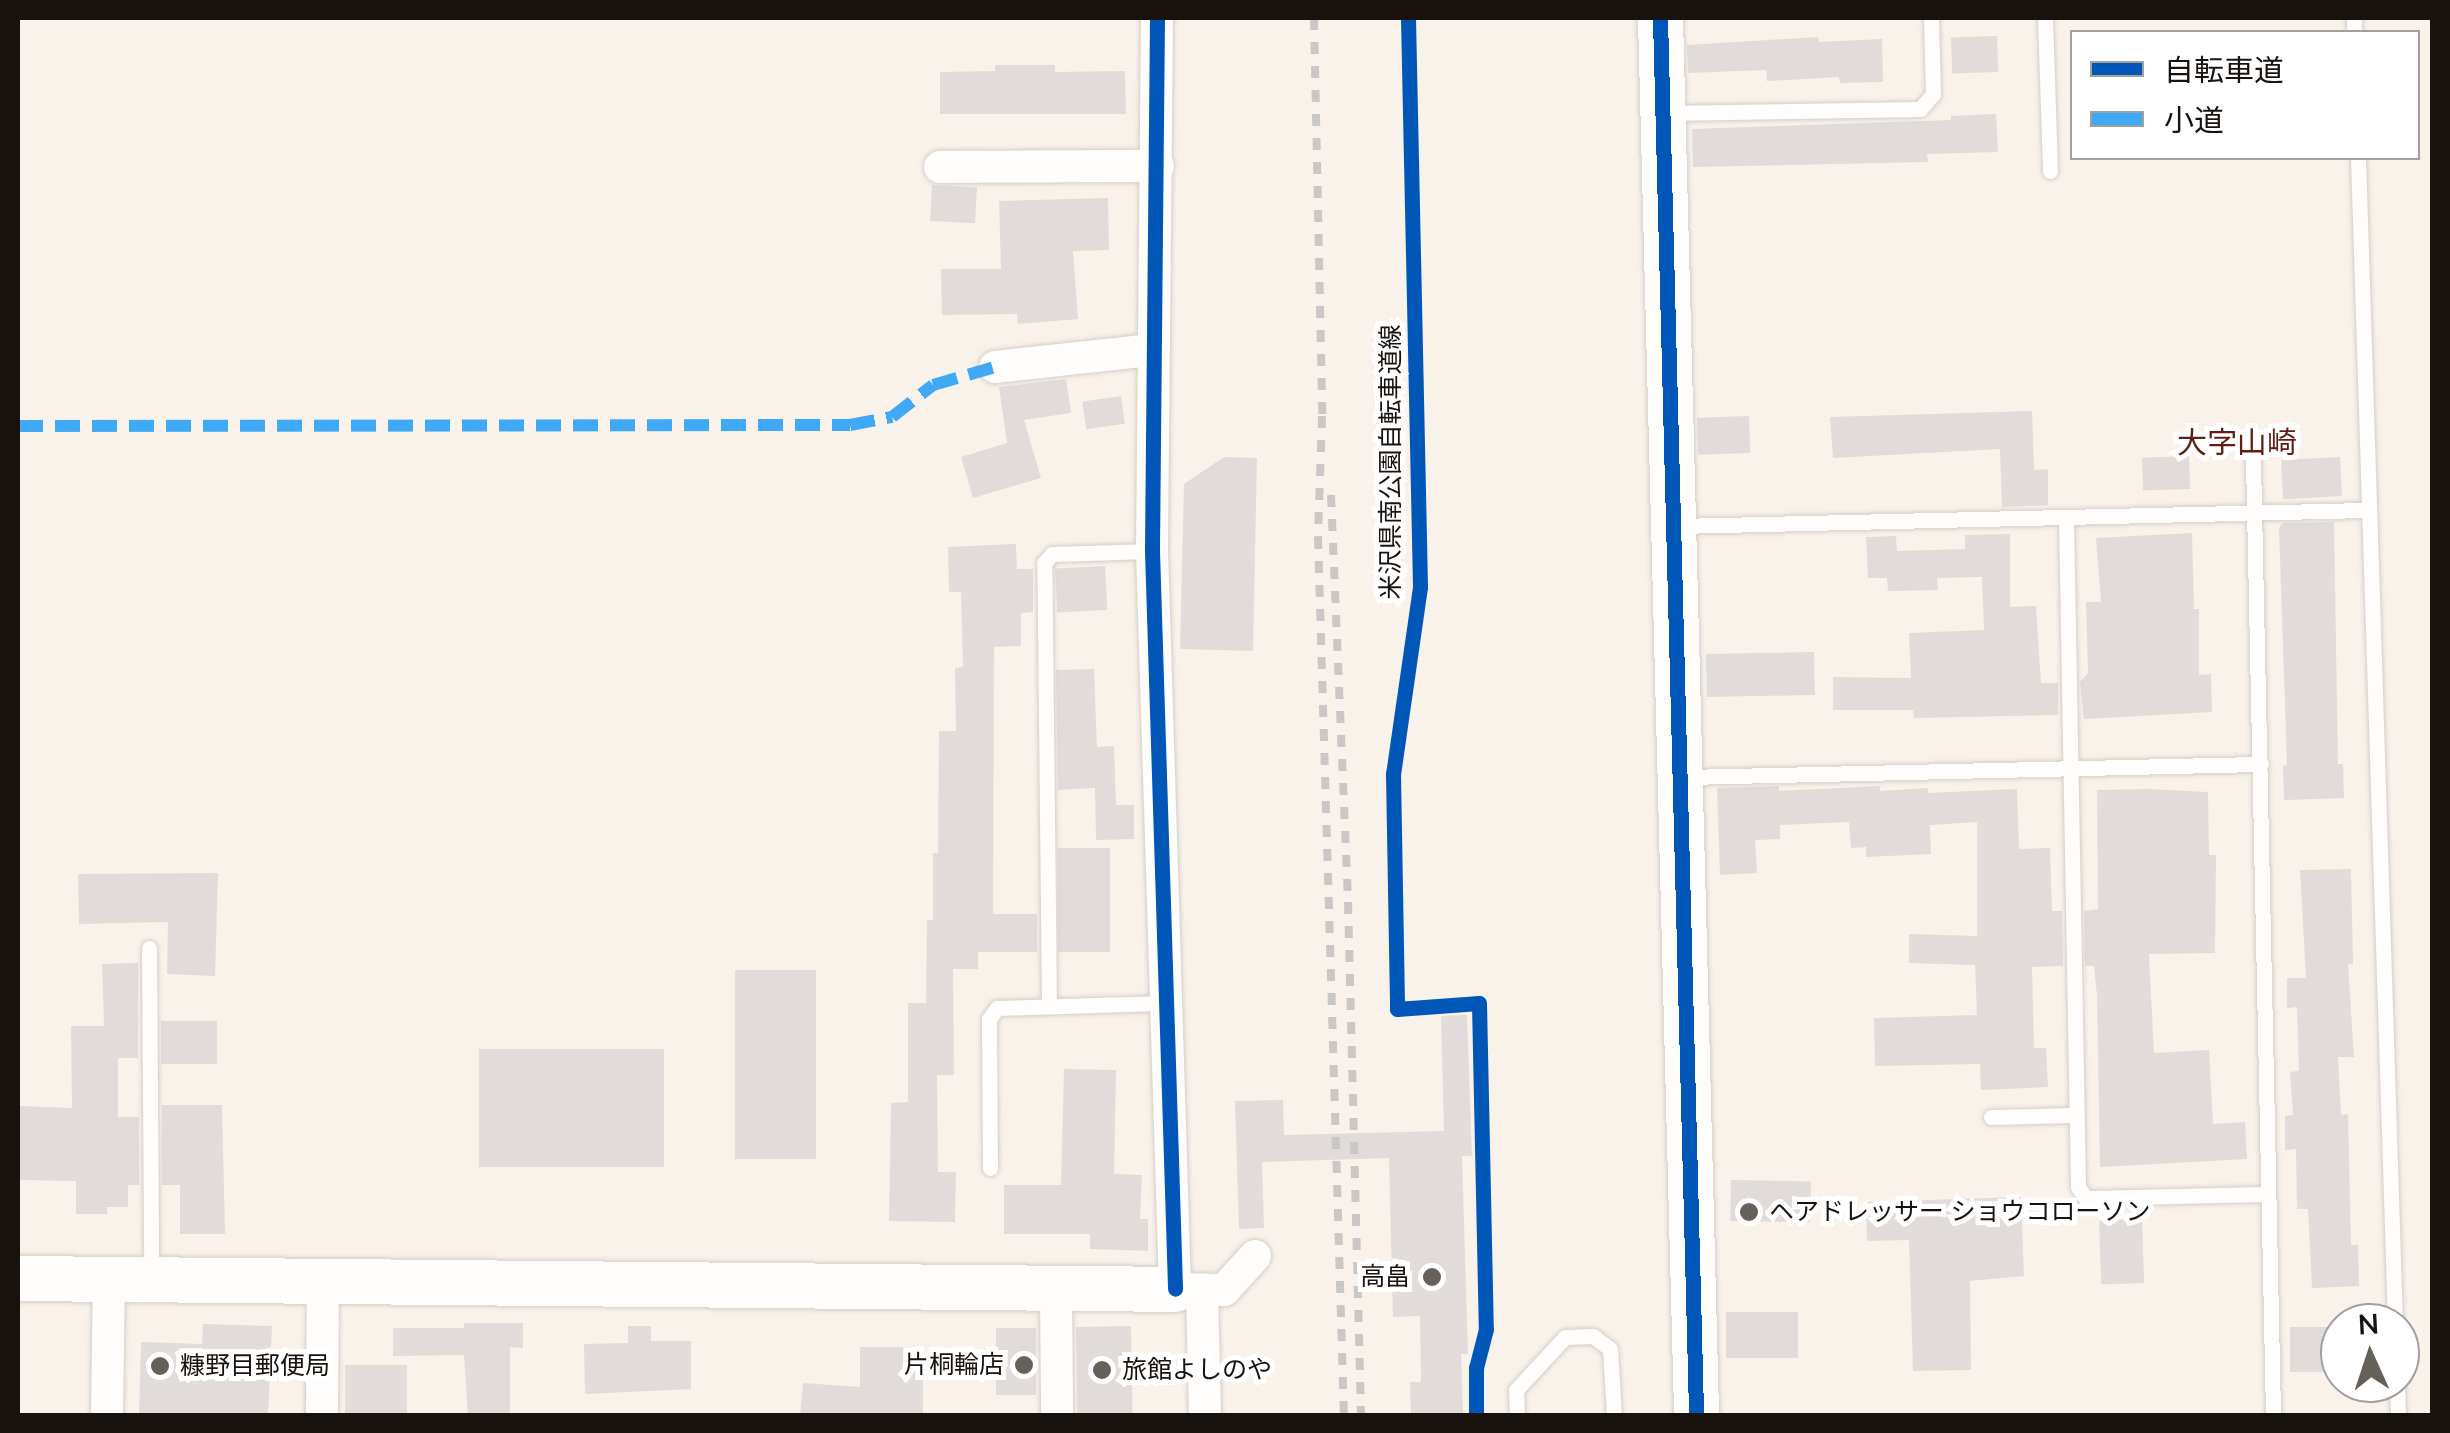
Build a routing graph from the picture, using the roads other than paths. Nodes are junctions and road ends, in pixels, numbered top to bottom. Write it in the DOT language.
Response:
graph roads {
  1 [pos="1157,18"];
  2 [pos="1660,18"];
  3 [pos="1931,18"];
  4 [pos="2044,18"];
  5 [pos="1662,113"];
  6 [pos="2358,160"];
  7 [pos="1158,166"];
  8 [pos="940,167"];
  9 [pos="2050,170"];
  10 [pos="1152,350"];
  11 [pos="995,367"];
  12 [pos="2253,459"];
  13 [pos="2366,510"];
  14 [pos="2256,513"];
  15 [pos="2066,518"];
  16 [pos="1673,526"];
  17 [pos="1152,551"];
  18 [pos="2261,764"];
  19 [pos="2070,768"];
  20 [pos="1682,777"];
  21 [pos="149,948"];
  22 [pos="1164,1003"];
  23 [pos="1049,1005"];
  24 [pos="2075,1116"];
  25 [pos="1991,1117"];
  26 [pos="990,1168"];
  27 [pos="2267,1194"];
  28 [pos="1255,1256"];
  29 [pos="18,1278"];
  30 [pos="130,1278"];
  31 [pos="323,1281"];
  32 [pos="1056,1289"];
  33 [pos="1188,1291"];
  34 [pos="2394,1303"];
  35 [pos="108,1416"];
  36 [pos="322,1416"];
  37 [pos="1057,1416"];
  38 [pos="1204,1416"];
  39 [pos="1518,1416"];
  40 [pos="1614,1416"];
  41 [pos="1696,1416"];
  42 [pos="2272,1416"];
  1 -- 7 [label="street"];
  2 -- 5 [label="street"];
  3 -- 5 [label="lane"];
  4 -- 9 [label="lane"];
  5 -- 16 [label="street"];
  6 -- 13 [label="lane"];
  7 -- 8 [label="street"];
  7 -- 10 [label="street"];
  10 -- 11 [label="street"];
  10 -- 17 [label="street"];
  12 -- 14 [label="lane"];
  13 -- 14 [label="lane"];
  13 -- 34 [label="lane"];
  14 -- 15 [label="lane"];
  14 -- 18 [label="lane"];
  15 -- 16 [label="lane"];
  15 -- 19 [label="lane"];
  16 -- 20 [label="street"];
  17 -- 22 [label="street"];
  17 -- 23 [label="lane"];
  18 -- 19 [label="lane"];
  18 -- 27 [label="lane"];
  19 -- 20 [label="lane"];
  19 -- 24 [label="lane"];
  20 -- 41 [label="street"];
  21 -- 30 [label="lane"];
  22 -- 23 [label="lane"];
  22 -- 33 [label="street"];
  23 -- 26 [label="lane"];
  24 -- 25 [label="lane"];
  24 -- 27 [label="lane"];
  27 -- 42 [label="lane"];
  28 -- 33 [label="street"];
  29 -- 30 [label="street"];
  30 -- 31 [label="street"];
  30 -- 35 [label="street"];
  31 -- 32 [label="street"];
  31 -- 36 [label="street"];
  32 -- 33 [label="street"];
  32 -- 37 [label="street"];
  33 -- 38 [label="street"];
  39 -- 40 [label="lane"];
}
